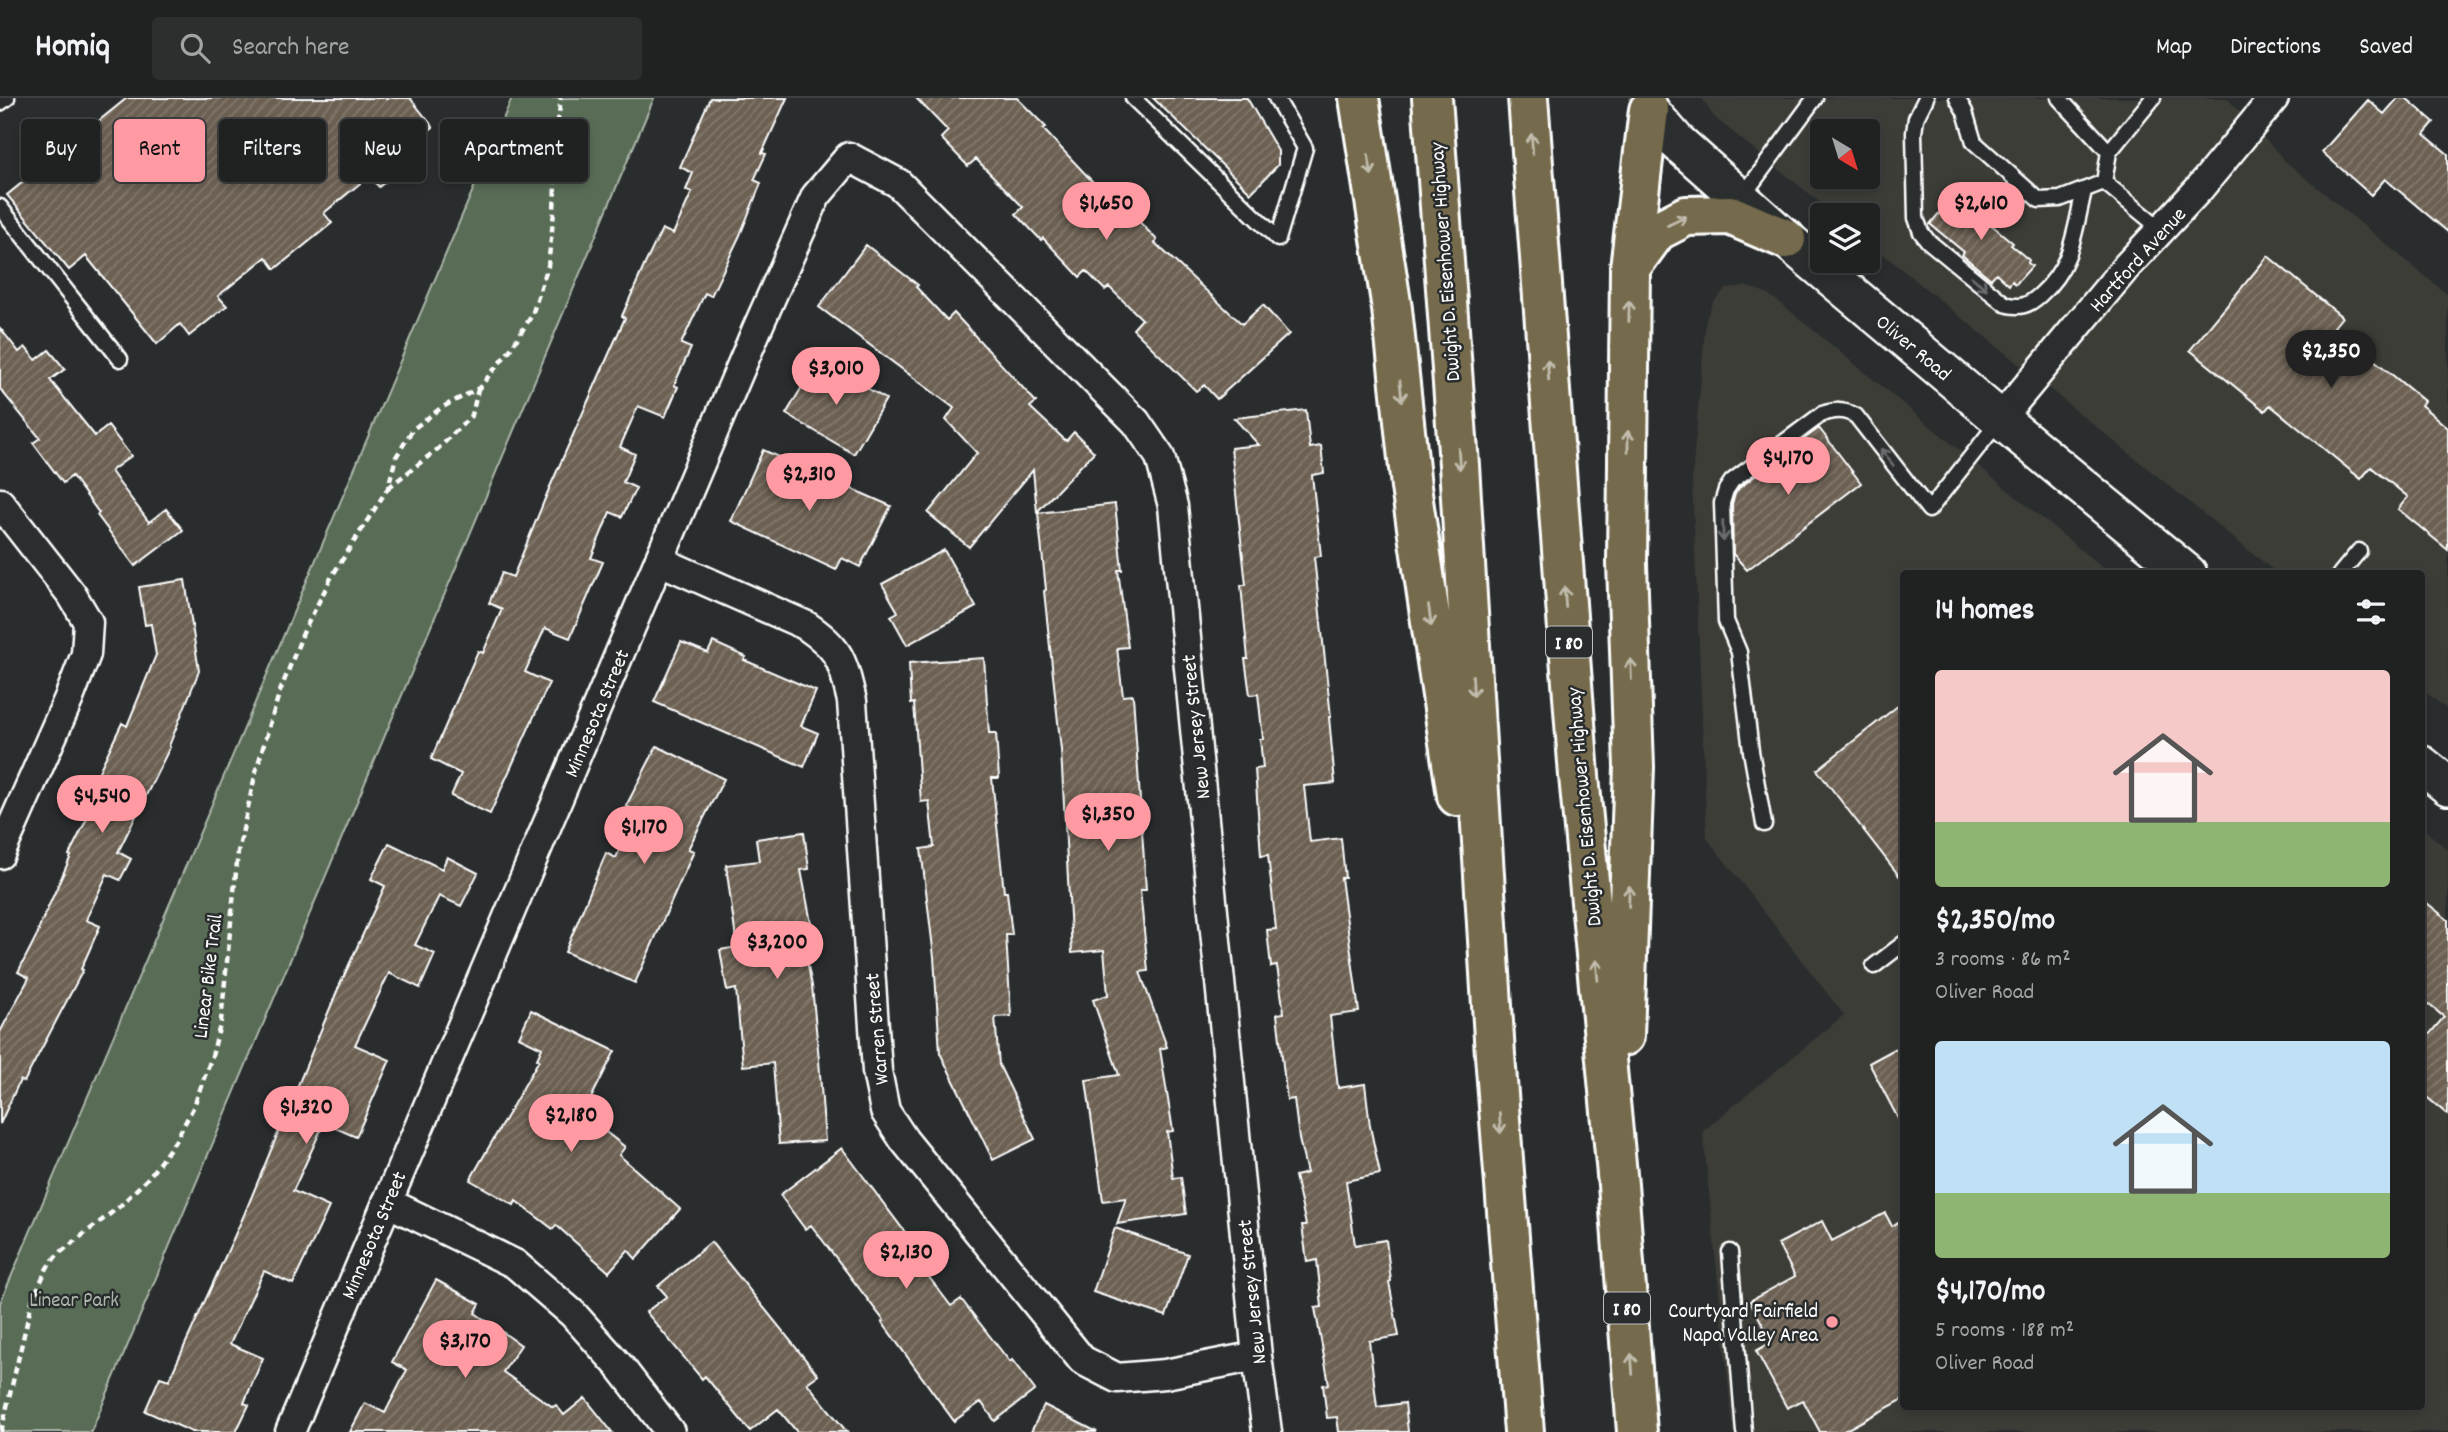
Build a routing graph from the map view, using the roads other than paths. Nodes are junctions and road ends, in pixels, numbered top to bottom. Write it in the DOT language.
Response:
graph roads {
  1 [pos="7,98"];
  2 [pos="1133,98"];
  3 [pos="1276,98"];
  4 [pos="1359,98"];
  5 [pos="1432,98"];
  6 [pos="1528,98"];
  7 [pos="1815,98"];
  8 [pos="1926,98"];
  9 [pos="1957,98"];
  10 [pos="2059,98"];
  11 [pos="2153,98"];
  12 [pos="2274,98"];
  13 [pos="0,103"];
  14 [pos="1649,110"];
  15 [pos="2109,152"];
  16 [pos="849,156"];
  17 [pos="2104,183"];
  18 [pos="2084,191"];
  19 [pos="1741,198"];
  20 [pos="0,206"];
  21 [pos="2161,229"];
  22 [pos="1786,239"];
  23 [pos="1630,268"];
  24 [pos="120,359"];
  25 [pos="2000,419"];
  26 [pos="0,503"];
  27 [pos="2359,551"];
  28 [pos="660,561"];
  29 [pos="2183,570"];
  30 [pos="2343,570"];
  31 [pos="2425,767"];
  32 [pos="2448,786"];
  33 [pos="1764,824"];
  34 [pos="0,854"];
  35 [pos="1900,946"];
  36 [pos="1874,966"];
  37 [pos="1495,1055"];
  38 [pos="1618,1185"];
  39 [pos="387,1202"];
  40 [pos="1730,1252"];
  41 [pos="1513,1305"];
  42 [pos="1257,1356"];
  43 [pos="290,1432"];
  44 [pos="670,1432"];
  45 [pos="1267,1432"];
  46 [pos="1509,1432"];
  47 [pos="1524,1432"];
  48 [pos="1637,1432"];
  49 [pos="1744,1432"];
  1 -- 13 [label="lane"];
  2 -- 3 [label="lane"];
  4 -- 37 [label="highway, one-way"];
  5 -- 37 [label="highway, Dwight D. Eisenhower Highway, one-way"];
  38 -- 6 [label="highway, Dwight D. Eisenhower Highway / I 80, one-way"];
  7 -- 19 [label="lane"];
  8 -- 18 [label="lane, one-way"];
  9 -- 18 [label="lane"];
  10 -- 15 [label="lane"];
  11 -- 15 [label="lane"];
  12 -- 21 [label="street, Hartford Avenue"];
  14 -- 19 [label="street, Oliver Road"];
  14 -- 23 [label="highway"];
  15 -- 17 [label="lane"];
  16 -- 28 [label="street, Minnesota Street"];
  16 -- 42 [label="street, New Jersey Street"];
  17 -- 18 [label="lane"];
  17 -- 21 [label="lane"];
  19 -- 22 [label="street, Oliver Road"];
  20 -- 24 [label="lane"];
  21 -- 25 [label="street, Hartford Avenue"];
  23 -- 22 [label="highway, one-way"];
  22 -- 25 [label="street, Oliver Road"];
  38 -- 23 [label="highway, one-way"];
  25 -- 29 [label="street, Oliver Road"];
  25 -- 33 [label="lane, one-way"];
  26 -- 34 [label="street"];
  27 -- 30 [label="lane"];
  28 -- 39 [label="street, Minnesota Street"];
  28 -- 42 [label="street, Warren Street"];
  31 -- 32 [label="street"];
  35 -- 36 [label="lane"];
  37 -- 41 [label="highway, Dwight D. Eisenhower Highway, one-way"];
  48 -- 38 [label="highway, Dwight D. Eisenhower Highway / I 80, one-way"];
  39 -- 43 [label="street, Minnesota Street"];
  39 -- 44 [label="street"];
  40 -- 49 [label="lane"];
  41 -- 46 [label="highway"];
  41 -- 47 [label="highway, Dwight D. Eisenhower Highway"];
  42 -- 45 [label="street, New Jersey Street"];
}
